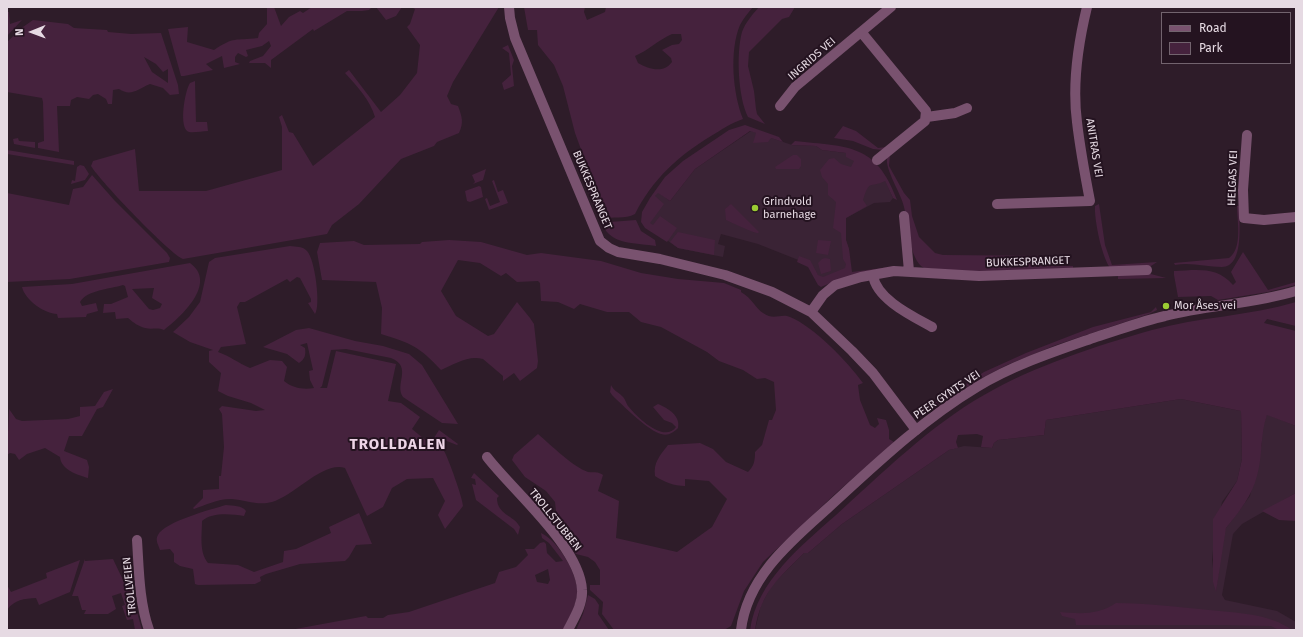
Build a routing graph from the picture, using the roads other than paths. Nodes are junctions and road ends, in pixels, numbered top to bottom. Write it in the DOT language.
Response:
graph roads {
  1 [pos="510,7"];
  2 [pos="891,7"];
  3 [pos="1087,7"];
  4 [pos="862,33"];
  5 [pos="780,106"];
  6 [pos="967,108"];
  7 [pos="927,117"];
  8 [pos="1247,135"];
  9 [pos="878,160"];
  10 [pos="997,204"];
  11 [pos="904,216"];
  12 [pos="1296,217"];
  13 [pos="1147,270"];
  14 [pos="909,271"];
  15 [pos="873,275"];
  16 [pos="1296,291"];
  17 [pos="811,312"];
  18 [pos="932,327"];
  19 [pos="916,430"];
  20 [pos="487,457"];
  21 [pos="137,540"];
  22 [pos="149,630"];
  23 [pos="568,630"];
  24 [pos="741,630"];
  1 -- 17 [label="street, BUKKESPRANGET"];
  2 -- 4 [label="street, INGRIDS VEI"];
  3 -- 10 [label="street, ANITRAS VEI"];
  4 -- 5 [label="street, INGRIDS VEI"];
  4 -- 7 [label="street"];
  6 -- 7 [label="street"];
  7 -- 9 [label="street"];
  8 -- 12 [label="street, HELGAS VEI"];
  11 -- 14 [label="street"];
  13 -- 14 [label="street, BUKKESPRANGET"];
  14 -- 15 [label="street, BUKKESPRANGET"];
  15 -- 17 [label="street, BUKKESPRANGET"];
  15 -- 18 [label="street"];
  16 -- 19 [label="street, PEER GYNTS VEI"];
  17 -- 19 [label="street, BUKKESPRANGET"];
  19 -- 24 [label="street, PEER GYNTS VEI"];
  20 -- 23 [label="street, TROLLSTUBBEN"];
  21 -- 22 [label="street, TROLLVEIEN"];
}
